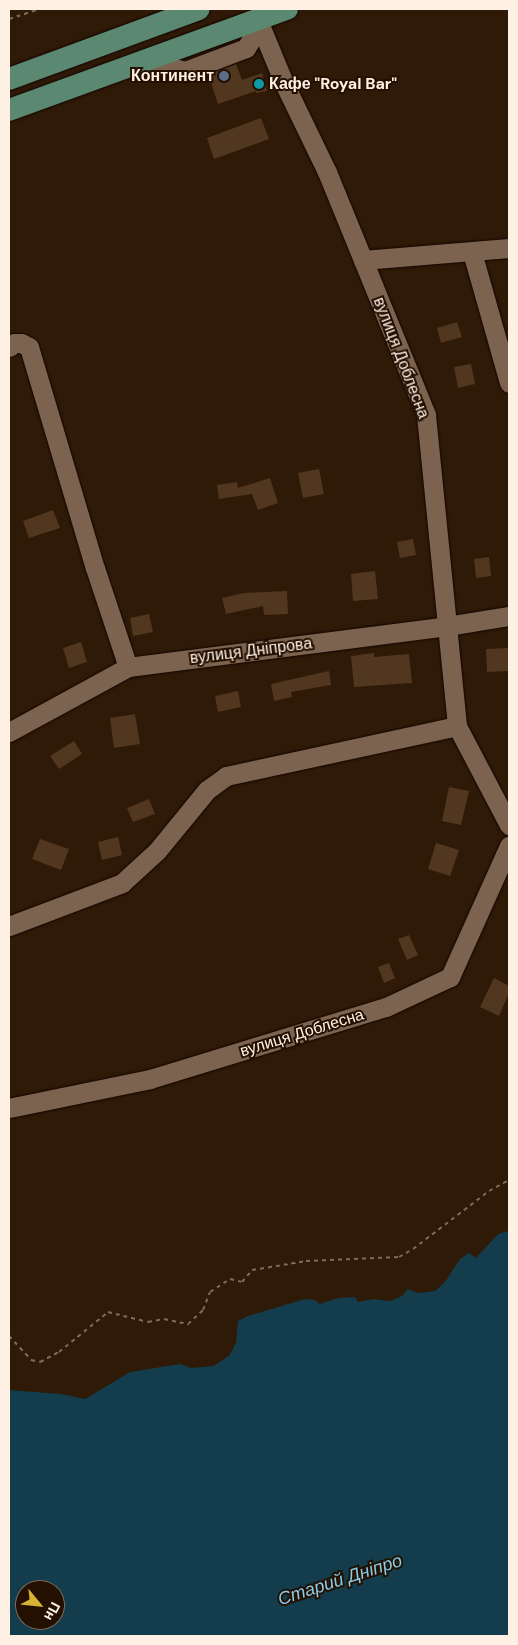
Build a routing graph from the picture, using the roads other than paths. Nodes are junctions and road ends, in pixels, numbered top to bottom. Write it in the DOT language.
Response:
graph roads {
  1 [pos="199,9"];
  2 [pos="286,9"];
  3 [pos="259,22"];
  4 [pos="9,79"];
  5 [pos="9,110"];
  6 [pos="509,248"];
  7 [pos="472,252"];
  8 [pos="363,260"];
  9 [pos="9,348"];
  10 [pos="509,383"];
  11 [pos="509,616"];
  12 [pos="447,626"];
  13 [pos="128,667"];
  14 [pos="457,726"];
  15 [pos="9,732"];
  16 [pos="509,825"];
  17 [pos="509,846"];
  18 [pos="9,926"];
  19 [pos="9,1108"];
  1 -- 4 [label="main road"];
  2 -- 3 [label="main road"];
  3 -- 5 [label="main road"];
  3 -- 8 [label="street, вулиця Доблесна"];
  6 -- 7 [label="street"];
  7 -- 8 [label="street"];
  7 -- 10 [label="street"];
  8 -- 12 [label="street, вулиця Доблесна"];
  9 -- 13 [label="street"];
  11 -- 12 [label="street, вулиця Дніпрова"];
  12 -- 13 [label="street, вулиця Дніпрова"];
  12 -- 14 [label="street, вулиця Доблесна"];
  13 -- 15 [label="street, вулиця Дніпрова"];
  14 -- 16 [label="street, вулиця Доблесна"];
  14 -- 18 [label="street"];
  17 -- 19 [label="street, вулиця Доблесна"];
}
